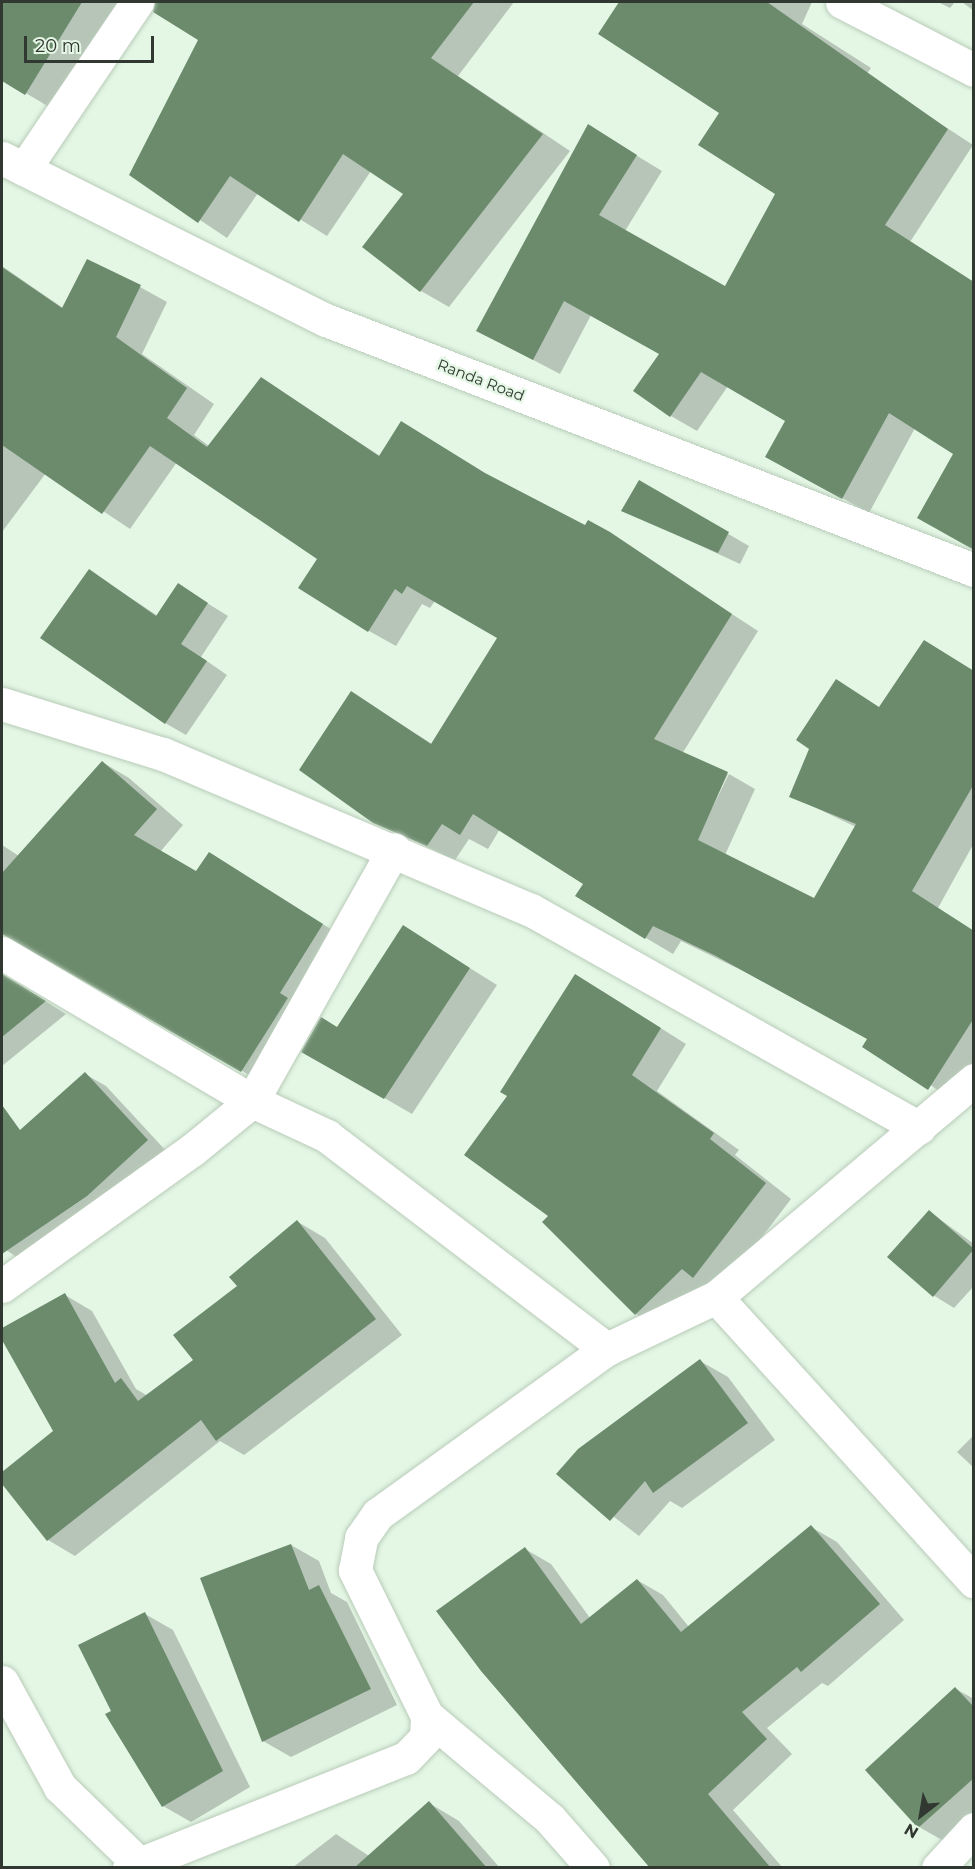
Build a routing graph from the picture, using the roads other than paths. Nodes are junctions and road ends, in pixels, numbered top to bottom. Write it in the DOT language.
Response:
graph roads {
  1 [pos="137,2"];
  2 [pos="842,2"];
  3 [pos="974,70"];
  4 [pos="13,164"];
  5 [pos="974,570"];
  6 [pos="2,704"];
  7 [pos="394,849"];
  8 [pos="2,953"];
  9 [pos="974,1080"];
  10 [pos="252,1101"];
  11 [pos="920,1128"];
  12 [pos="2,1286"];
  13 [pos="716,1297"];
  14 [pos="607,1349"];
  15 [pos="974,1582"];
  16 [pos="2,1682"];
  17 [pos="428,1716"];
  18 [pos="974,1829"];
  19 [pos="133,1865"];
  20 [pos="593,1868"];
  21 [pos="938,1868"];
  1 -- 4 [label="street"];
  2 -- 3 [label="street"];
  4 -- 5 [label="street, Randa Road"];
  6 -- 7 [label="street"];
  7 -- 10 [label="street"];
  7 -- 11 [label="street"];
  8 -- 10 [label="street"];
  9 -- 11 [label="street"];
  10 -- 12 [label="street"];
  10 -- 14 [label="street"];
  11 -- 13 [label="street"];
  13 -- 14 [label="street"];
  13 -- 15 [label="street"];
  14 -- 17 [label="street"];
  16 -- 19 [label="street"];
  17 -- 19 [label="street"];
  17 -- 20 [label="street"];
  18 -- 21 [label="street"];
}
